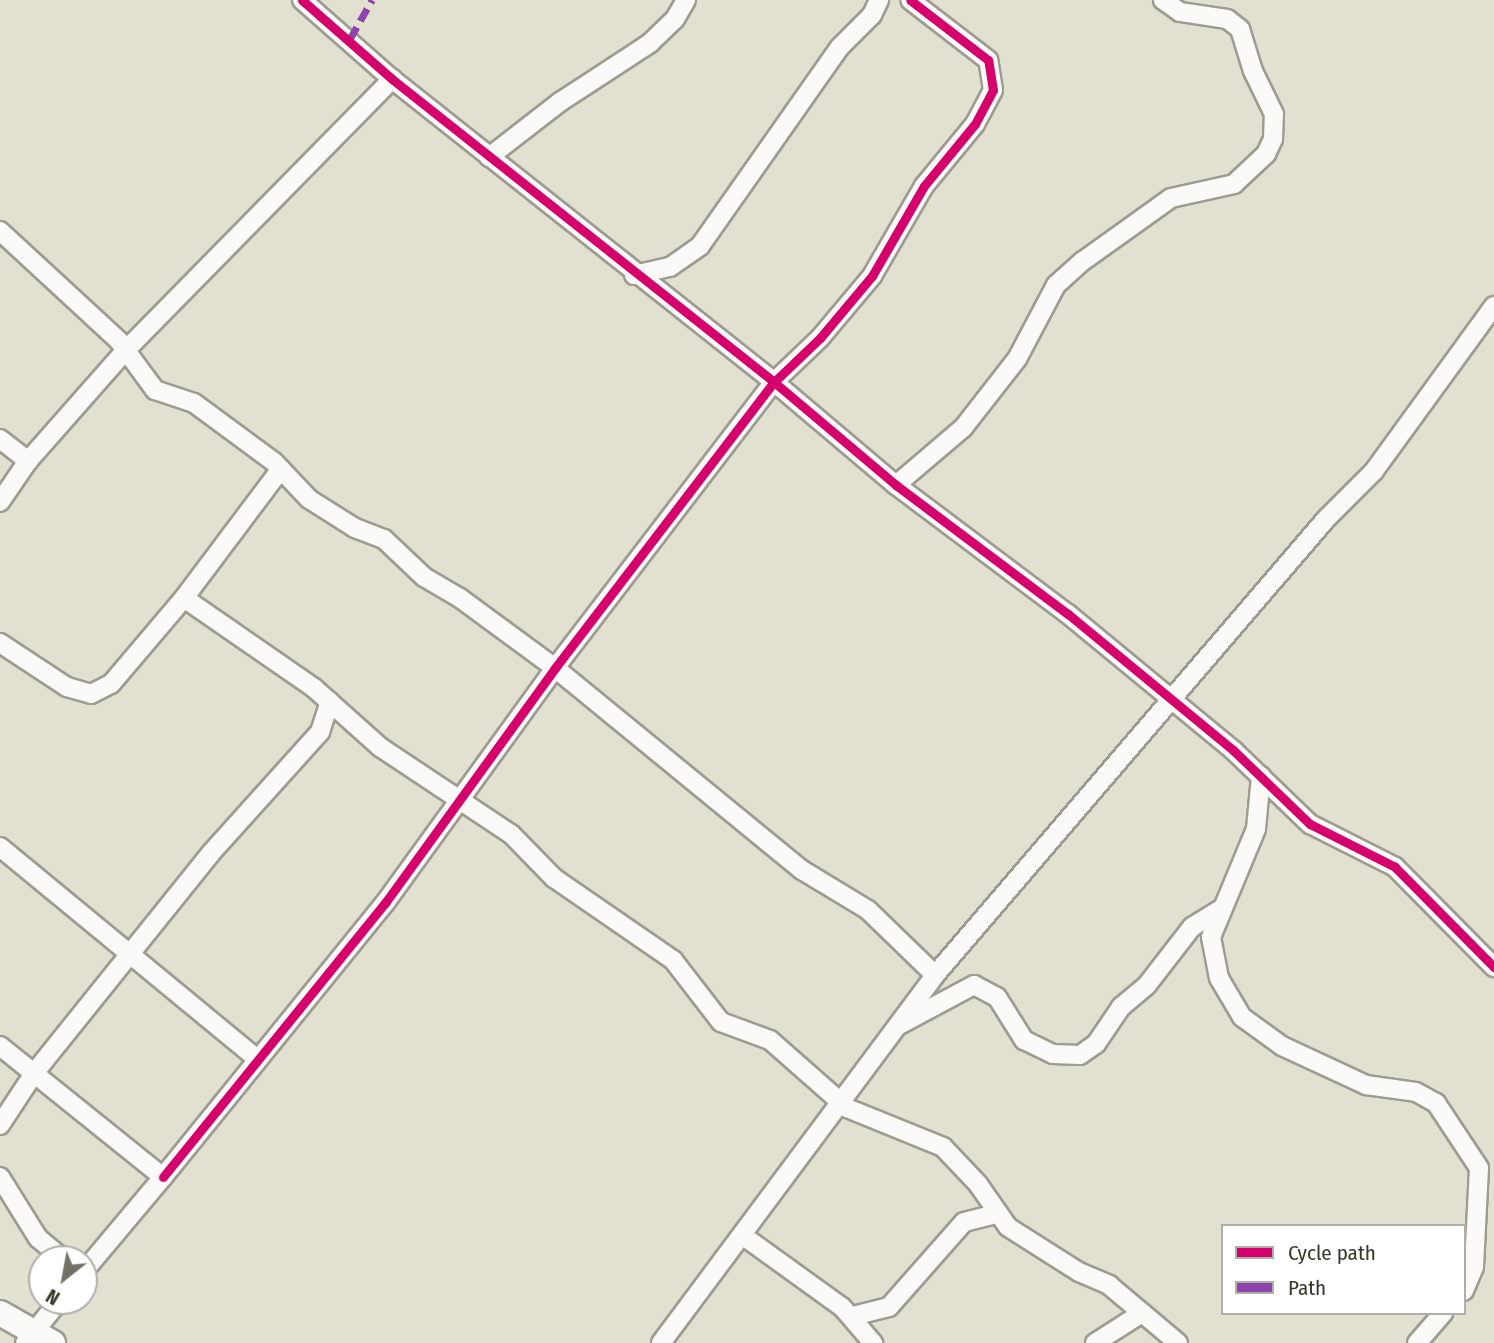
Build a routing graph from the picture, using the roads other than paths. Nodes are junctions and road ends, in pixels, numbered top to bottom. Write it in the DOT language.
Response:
graph roads {
  1 [pos="303,0"];
  2 [pos="686,0"];
  3 [pos="879,0"];
  4 [pos="910,0"];
  5 [pos="1163,0"];
  6 [pos="392,79"];
  7 [pos="489,157"];
  8 [pos="0,231"];
  9 [pos="634,275"];
  10 [pos="1494,306"];
  11 [pos="126,350"];
  12 [pos="774,382"];
  13 [pos="0,439"];
  14 [pos="28,461"];
  15 [pos="281,469"];
  16 [pos="896,485"];
  17 [pos="0,502"];
  18 [pos="184,598"];
  19 [pos="0,643"];
  20 [pos="555,668"];
  21 [pos="1172,700"];
  22 [pos="330,702"];
  23 [pos="1261,776"];
  24 [pos="462,802"];
  25 [pos="0,847"];
  26 [pos="1219,910"];
  27 [pos="131,951"];
  28 [pos="1494,967"];
  29 [pos="935,975"];
  30 [pos="894,1028"];
  31 [pos="0,1046"];
  32 [pos="256,1058"];
  33 [pos="35,1072"];
  34 [pos="839,1102"];
  35 [pos="0,1125"];
  36 [pos="0,1177"];
  37 [pos="163,1177"];
  38 [pos="995,1213"];
  39 [pos="741,1235"];
  40 [pos="46,1245"];
  41 [pos="98,1254"];
  42 [pos="1466,1285"];
  43 [pos="0,1313"];
  44 [pos="1142,1313"];
  45 [pos="51,1315"];
  46 [pos="1441,1315"];
  47 [pos="853,1316"];
  48 [pos="37,1339"];
  49 [pos="667,1341"];
  50 [pos="873,1343"];
  51 [pos="1095,1343"];
  52 [pos="1178,1343"];
  53 [pos="1417,1343"];
  1 -- 6 [label="street"];
  2 -- 7 [label="street"];
  3 -- 9 [label="street"];
  4 -- 12 [label="street"];
  5 -- 16 [label="street"];
  6 -- 7 [label="street"];
  6 -- 11 [label="street"];
  7 -- 9 [label="street"];
  8 -- 11 [label="street"];
  9 -- 12 [label="street"];
  10 -- 21 [label="street"];
  11 -- 14 [label="street"];
  11 -- 15 [label="street"];
  12 -- 16 [label="street"];
  12 -- 20 [label="street"];
  13 -- 14 [label="street"];
  14 -- 17 [label="street"];
  15 -- 18 [label="street"];
  15 -- 20 [label="street"];
  16 -- 21 [label="street"];
  18 -- 19 [label="street"];
  18 -- 22 [label="street"];
  20 -- 24 [label="street"];
  20 -- 29 [label="street"];
  21 -- 23 [label="street"];
  21 -- 29 [label="street"];
  22 -- 24 [label="street"];
  22 -- 27 [label="street"];
  23 -- 26 [label="street"];
  23 -- 28 [label="street"];
  24 -- 32 [label="street"];
  24 -- 34 [label="street"];
  25 -- 27 [label="street"];
  26 -- 30 [label="street"];
  26 -- 42 [label="street"];
  27 -- 32 [label="street"];
  27 -- 33 [label="street"];
  29 -- 30 [label="street"];
  30 -- 34 [label="street"];
  31 -- 33 [label="street"];
  32 -- 37 [label="street"];
  33 -- 35 [label="street"];
  33 -- 37 [label="street"];
  34 -- 38 [label="street"];
  34 -- 39 [label="street"];
  36 -- 40 [label="street"];
  37 -- 41 [label="street"];
  38 -- 44 [label="street"];
  38 -- 47 [label="street"];
  39 -- 47 [label="street"];
  39 -- 49 [label="street"];
  43 -- 48 [label="highway"];
  44 -- 51 [label="street"];
  44 -- 52 [label="street"];
  45 -- 48 [label="street"];
  46 -- 53 [label="street"];
  47 -- 50 [label="street"];
}
